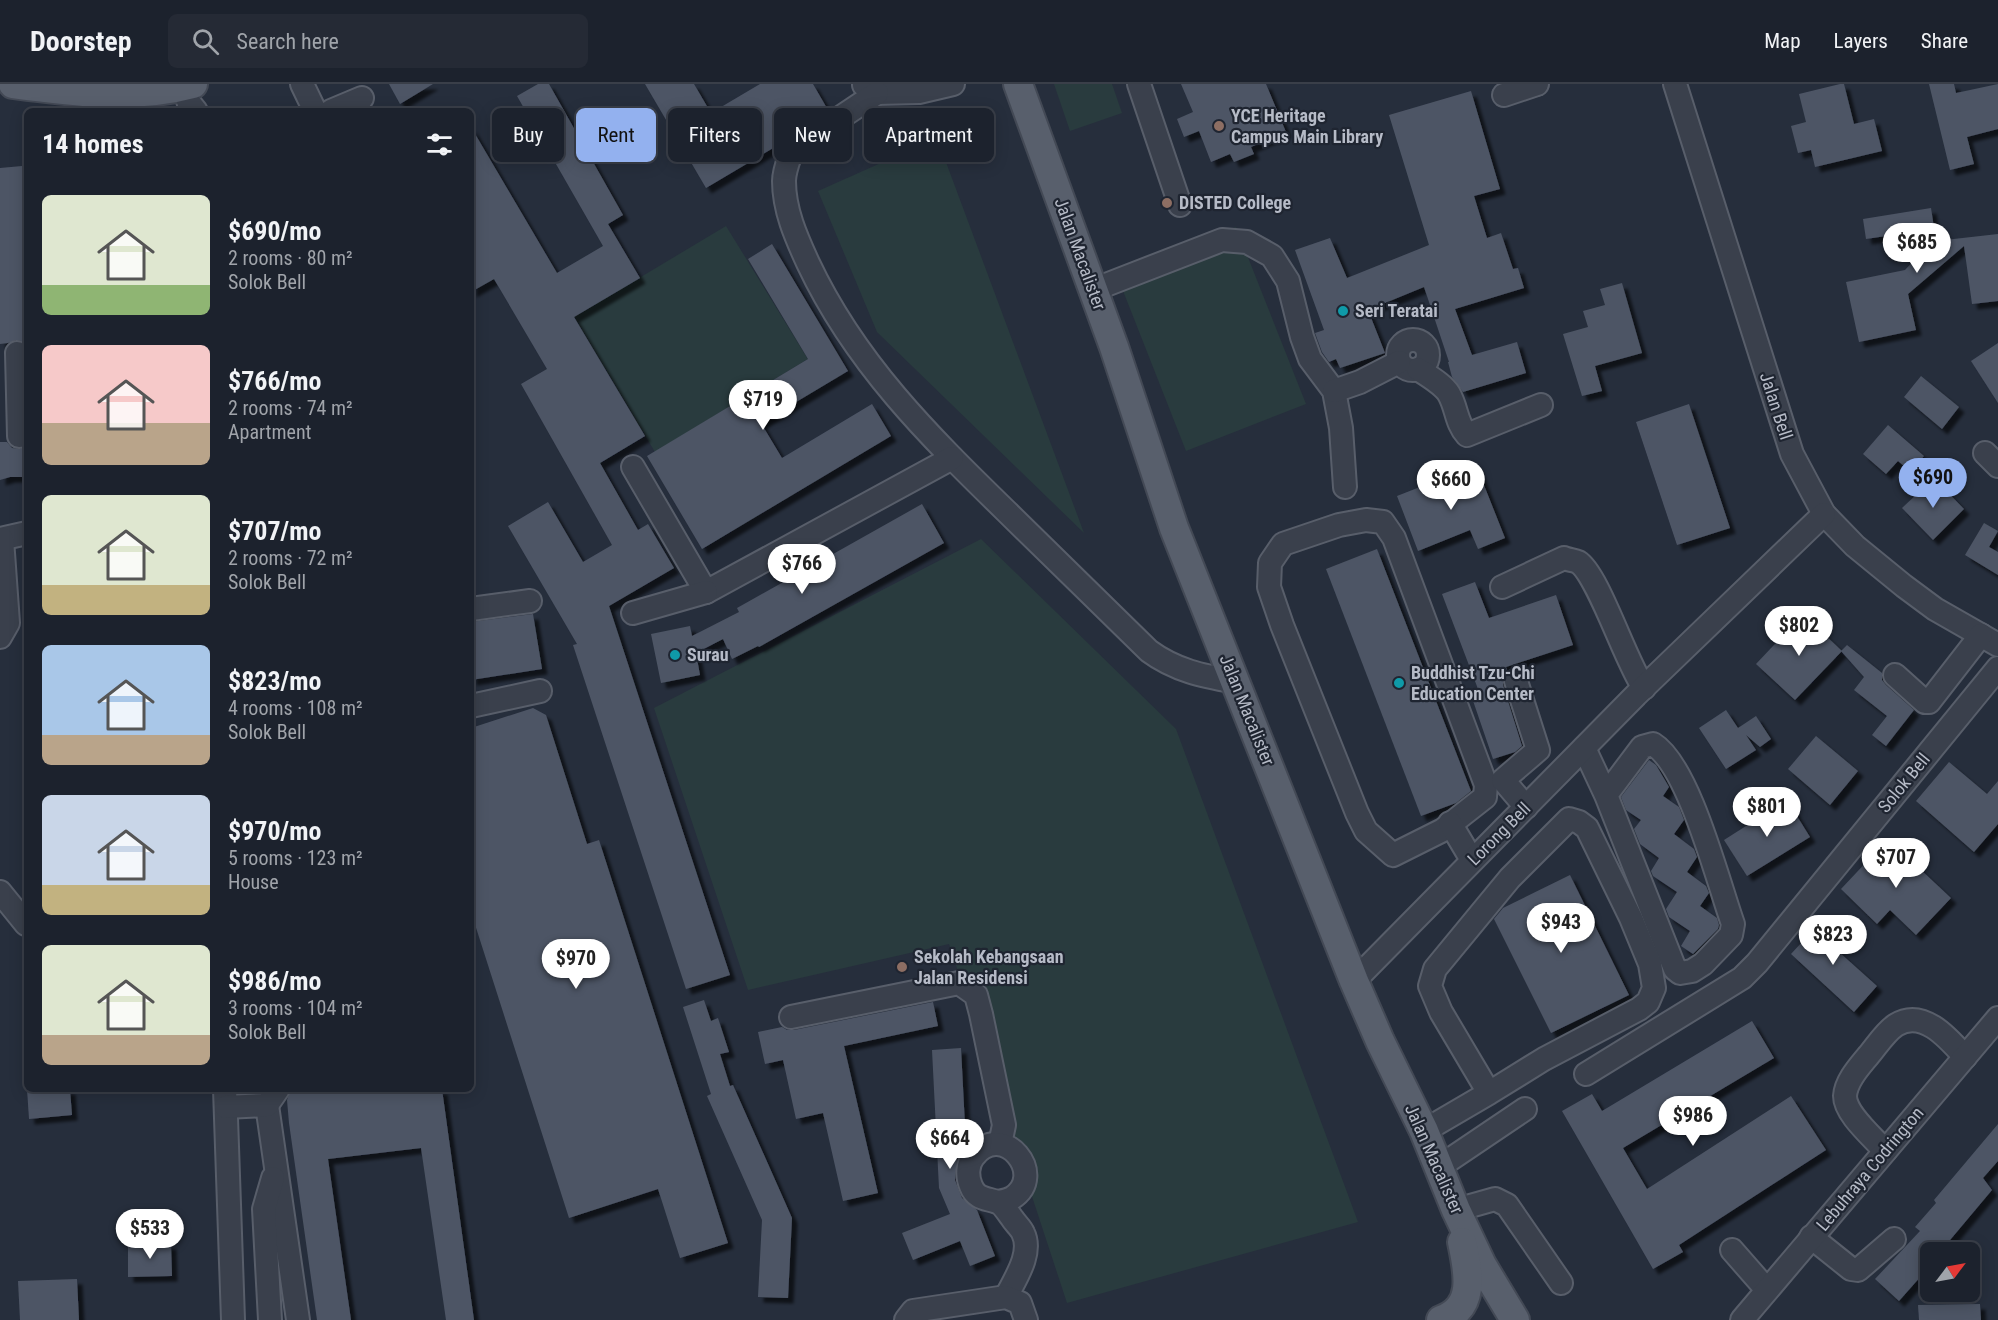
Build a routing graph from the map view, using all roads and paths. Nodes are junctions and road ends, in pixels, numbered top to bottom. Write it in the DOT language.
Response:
graph roads {
  1 [pos="13,84"];
  2 [pos="302,84"];
  3 [pos="953,84"];
  4 [pos="1018,84"];
  5 [pos="1139,84"];
  6 [pos="1538,84"];
  7 [pos="1675,84"];
  8 [pos="869,88"];
  9 [pos="191,94"];
  10 [pos="1504,95"];
  11 [pos="362,98"];
  12 [pos="125,102"];
  13 [pos="314,108"];
  14 [pos="338,108"];
  15 [pos="1180,205"];
  16 [pos="1093,290"];
  17 [pos="17,353"];
  18 [pos="9,387"];
  19 [pos="1334,391"];
  20 [pos="1541,405"];
  21 [pos="15,436"];
  22 [pos="952,458"];
  23 [pos="633,467"];
  24 [pos="1345,487"];
  25 [pos="1824,514"];
  26 [pos="24,534"];
  27 [pos="1,539"];
  28 [pos="1502,587"];
  29 [pos="706,592"];
  30 [pos="530,601"];
  31 [pos="474,609"];
  32 [pos="633,613"];
  33 [pos="0,637"];
  34 [pos="1989,640"];
  35 [pos="1998,668"];
  36 [pos="1895,675"];
  37 [pos="1516,681"];
  38 [pos="1236,682"];
  39 [pos="1644,688"];
  40 [pos="540,691"];
  41 [pos="474,705"];
  42 [pos="1584,747"];
  43 [pos="1606,795"];
  44 [pos="1485,797"];
  45 [pos="1526,807"];
  46 [pos="1450,823"];
  47 [pos="1507,825"];
  48 [pos="1472,860"];
  49 [pos="0,892"];
  50 [pos="24,922"];
  51 [pos="1354,981"];
  52 [pos="790,1017"];
  53 [pos="1998,1018"];
  54 [pos="1965,1056"];
  55 [pos="1586,1074"];
  56 [pos="1488,1093"];
  57 [pos="272,1097"];
  58 [pos="226,1098"];
  59 [pos="1525,1108"];
  60 [pos="1424,1131"];
  61 [pos="1000,1144"];
  62 [pos="1885,1151"];
  63 [pos="1439,1167"];
  64 [pos="275,1170"];
  65 [pos="999,1202"];
  66 [pos="1455,1210"];
  67 [pos="1811,1237"];
  68 [pos="1894,1239"];
  69 [pos="1731,1250"];
  70 [pos="1561,1283"];
  71 [pos="1767,1290"];
  72 [pos="1006,1297"];
  73 [pos="233,1320"];
  74 [pos="270,1320"];
  75 [pos="298,1320"];
  76 [pos="906,1320"];
  77 [pos="1026,1320"];
  78 [pos="1441,1320"];
  79 [pos="1515,1320"];
  80 [pos="1742,1320"];
  1 -- 12 [label="main road"];
  2 -- 13 [label="street"];
  3 -- 8 [label="street"];
  4 -- 16 [label="main road, Jalan Macalister"];
  5 -- 15 [label="street"];
  6 -- 10 [label="street"];
  7 -- 25 [label="street, Jalan Bell"];
  8 -- 22 [label="street"];
  9 -- 12 [label="main road"];
  11 -- 14 [label="street"];
  16 -- 19 [label="street"];
  16 -- 38 [label="main road, Jalan Macalister"];
  17 -- 18 [label="street"];
  18 -- 21 [label="street"];
  19 -- 20 [label="street"];
  19 -- 24 [label="street"];
  22 -- 29 [label="street"];
  22 -- 38 [label="street"];
  23 -- 29 [label="street"];
  25 -- 34 [label="street, Jalan Bell"];
  25 -- 39 [label="street, Lorong Bell"];
  26 -- 27 [label="street"];
  27 -- 33 [label="street"];
  28 -- 39 [label="street"];
  29 -- 32 [label="street"];
  30 -- 31 [label="street"];
  34 -- 36 [label="street"];
  35 -- 55 [label="street, Solok Bell"];
  37 -- 45 [label="street"];
  38 -- 51 [label="main road, Jalan Macalister"];
  39 -- 42 [label="street, Lorong Bell"];
  40 -- 41 [label="street"];
  42 -- 43 [label="street"];
  42 -- 45 [label="street, Lorong Bell"];
  43 -- 43 [label="street"];
  44 -- 46 [label="street"];
  44 -- 46 [label="street"];
  44 -- 47 [label="street"];
  45 -- 47 [label="street, Lorong Bell"];
  46 -- 48 [label="street"];
  47 -- 48 [label="street, Lorong Bell"];
  48 -- 51 [label="street, Lorong Bell"];
  49 -- 50 [label="street"];
  51 -- 60 [label="main road, Jalan Macalister"];
  52 -- 61 [label="street"];
  53 -- 54 [label="street, Lebuhraya Codrington"];
  54 -- 62 [label="street, Lebuhraya Codrington"];
  54 -- 62 [label="street"];
  56 -- 56 [label="street"];
  56 -- 60 [label="street"];
  57 -- 58 [label="street"];
  57 -- 64 [label="street"];
  58 -- 73 [label="street"];
  59 -- 63 [label="street"];
  60 -- 63 [label="main road, Jalan Macalister"];
  61 -- 65 [label="street"];
  61 -- 65 [label="street"];
  62 -- 67 [label="street, Lebuhraya Codrington"];
  63 -- 66 [label="main road, Jalan Macalister"];
  64 -- 74 [label="street"];
  64 -- 75 [label="street"];
  65 -- 72 [label="street"];
  66 -- 70 [label="street"];
  66 -- 78 [label="main road"];
  66 -- 79 [label="main road, Jalan Macalister"];
  67 -- 68 [label="street"];
  67 -- 71 [label="street, Lebuhraya Codrington"];
  69 -- 71 [label="street"];
  71 -- 80 [label="street, Lebuhraya Codrington"];
  72 -- 76 [label="street"];
  72 -- 77 [label="street"];
}
